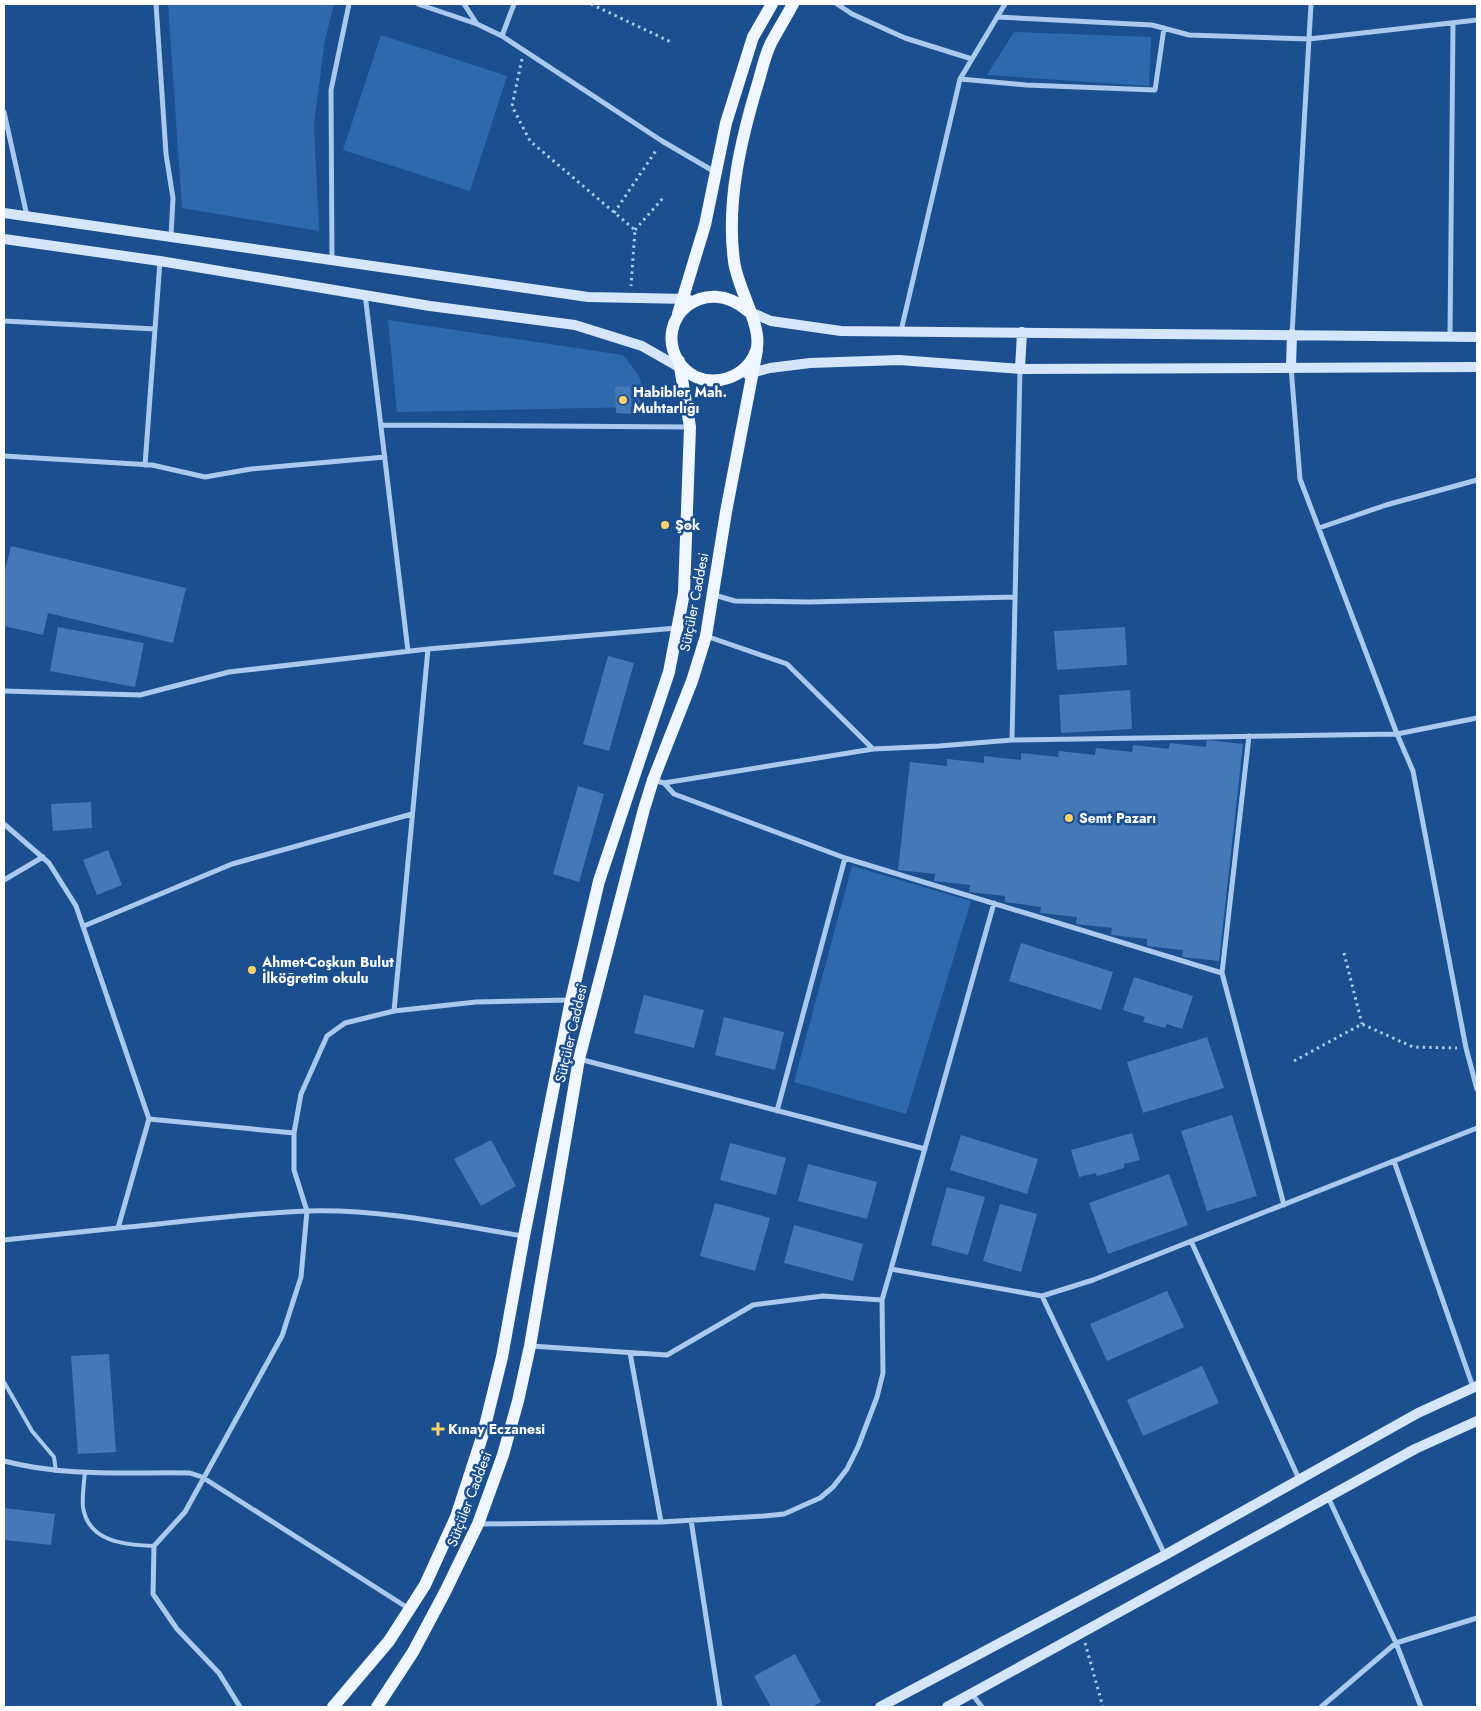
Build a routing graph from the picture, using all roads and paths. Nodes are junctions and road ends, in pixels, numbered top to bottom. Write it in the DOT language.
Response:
graph roads {
  1 [pos="156,4"];
  2 [pos="349,4"];
  3 [pos="418,4"];
  4 [pos="464,4"];
  5 [pos="514,4"];
  6 [pos="591,4"];
  7 [pos="772,4"];
  8 [pos="793,4"];
  9 [pos="836,4"];
  10 [pos="1005,4"];
  11 [pos="1311,4"];
  12 [pos="998,17"];
  13 [pos="1477,20"];
  14 [pos="1453,23"];
  15 [pos="477,24"];
  16 [pos="1164,28"];
  17 [pos="502,36"];
  18 [pos="1309,39"];
  19 [pos="673,43"];
  20 [pos="524,51"];
  21 [pos="972,58"];
  22 [pos="960,79"];
  23 [pos="4,112"];
  24 [pos="662,141"];
  25 [pos="716,173"];
  26 [pos="663,198"];
  27 [pos="4,212"];
  28 [pos="614,212"];
  29 [pos="28,216"];
  30 [pos="636,230"];
  31 [pos="171,236"];
  32 [pos="4,239"];
  33 [pos="332,260"];
  34 [pos="160,261"];
  35 [pos="365,294"];
  36 [pos="630,299"];
  37 [pos="682,299"];
  38 [pos="697,299"];
  39 [pos="748,311"];
  40 [pos="676,319"];
  41 [pos="4,321"];
  42 [pos="155,329"];
  43 [pos="901,331"];
  44 [pos="1022,332"];
  45 [pos="1292,334"];
  46 [pos="1450,336"];
  47 [pos="1477,337"];
  48 [pos="757,350"];
  49 [pos="1291,366"];
  50 [pos="682,367"];
  51 [pos="1477,367"];
  52 [pos="1020,369"];
  53 [pos="752,373"];
  54 [pos="729,379"];
  55 [pos="381,425"];
  56 [pos="690,427"];
  57 [pos="4,456"];
  58 [pos="385,457"];
  59 [pos="145,465"];
  60 [pos="1477,480"];
  61 [pos="1319,528"];
  62 [pos="713,595"];
  63 [pos="1015,596"];
  64 [pos="677,628"];
  65 [pos="706,636"];
  66 [pos="428,649"];
  67 [pos="408,652"];
  68 [pos="4,691"];
  69 [pos="1476,718"];
  70 [pos="1477,725"];
  71 [pos="1397,734"];
  72 [pos="1249,736"];
  73 [pos="1012,740"];
  74 [pos="873,749"];
  75 [pos="658,781"];
  76 [pos="412,814"];
  77 [pos="4,824"];
  78 [pos="43,858"];
  79 [pos="845,858"];
  80 [pos="4,880"];
  81 [pos="994,904"];
  82 [pos="84,926"];
  83 [pos="1344,953"];
  84 [pos="1222,973"];
  85 [pos="571,1000"];
  86 [pos="394,1011"];
  87 [pos="1362,1024"];
  88 [pos="1466,1048"];
  89 [pos="579,1059"];
  90 [pos="1294,1061"];
  91 [pos="1477,1089"];
  92 [pos="777,1110"];
  93 [pos="150,1119"];
  94 [pos="1477,1128"];
  95 [pos="294,1133"];
  96 [pos="925,1149"];
  97 [pos="1394,1161"];
  98 [pos="1284,1205"];
  99 [pos="307,1211"];
  100 [pos="118,1228"];
  101 [pos="524,1236"];
  102 [pos="4,1240"];
  103 [pos="1191,1242"];
  104 [pos="891,1269"];
  105 [pos="1042,1296"];
  106 [pos="882,1300"];
  107 [pos="530,1346"];
  108 [pos="630,1353"];
  109 [pos="4,1382"];
  110 [pos="1475,1387"];
  111 [pos="1477,1421"];
  112 [pos="4,1461"];
  113 [pos="56,1471"];
  114 [pos="84,1472"];
  115 [pos="204,1478"];
  116 [pos="1299,1479"];
  117 [pos="1328,1496"];
  118 [pos="691,1520"];
  119 [pos="661,1522"];
  120 [pos="478,1524"];
  121 [pos="154,1546"];
  122 [pos="1165,1555"];
  123 [pos="410,1609"];
  124 [pos="1477,1618"];
  125 [pos="1082,1634"];
  126 [pos="1396,1643"];
  127 [pos="972,1694"];
  128 [pos="240,1707"];
  129 [pos="333,1707"];
  130 [pos="377,1707"];
  131 [pos="720,1707"];
  132 [pos="880,1707"];
  133 [pos="948,1707"];
  134 [pos="982,1707"];
  135 [pos="1104,1707"];
  136 [pos="1321,1707"];
  137 [pos="1421,1707"];
  1 -- 31 [label="street"];
  2 -- 33 [label="street"];
  3 -- 15 [label="street"];
  4 -- 15 [label="street"];
  5 -- 17 [label="street"];
  6 -- 19 [label="path"];
  7 -- 25 [label="main road"];
  8 -- 39 [label="main road"];
  9 -- 21 [label="street"];
  10 -- 12 [label="street"];
  11 -- 18 [label="street"];
  12 -- 16 [label="street"];
  12 -- 21 [label="street"];
  13 -- 14 [label="street"];
  14 -- 18 [label="street"];
  14 -- 46 [label="street"];
  15 -- 17 [label="street"];
  16 -- 18 [label="street"];
  16 -- 22 [label="street"];
  17 -- 20 [label="street"];
  18 -- 45 [label="street"];
  20 -- 24 [label="street"];
  20 -- 28 [label="path"];
  21 -- 22 [label="street"];
  22 -- 43 [label="street"];
  23 -- 29 [label="street"];
  24 -- 25 [label="street"];
  24 -- 28 [label="path"];
  25 -- 37 [label="main road"];
  26 -- 30 [label="path"];
  27 -- 29 [label="street"];
  28 -- 30 [label="path"];
  29 -- 31 [label="street"];
  30 -- 36 [label="path"];
  31 -- 33 [label="street"];
  32 -- 34 [label="street"];
  33 -- 36 [label="street"];
  34 -- 35 [label="street"];
  34 -- 42 [label="street"];
  35 -- 50 [label="street"];
  35 -- 55 [label="street"];
  36 -- 37 [label="street"];
  37 -- 38 [label="street"];
  37 -- 40 [label="main road"];
  38 -- 39 [label="main road"];
  38 -- 40 [label="main road"];
  39 -- 43 [label="street"];
  39 -- 48 [label="main road"];
  40 -- 50 [label="main road"];
  41 -- 42 [label="street"];
  42 -- 59 [label="street"];
  43 -- 44 [label="street"];
  44 -- 45 [label="street"];
  44 -- 52 [label="street"];
  45 -- 46 [label="street"];
  45 -- 49 [label="street"];
  46 -- 47 [label="street"];
  48 -- 53 [label="main road, Sütçüler Caddesi"];
  48 -- 54 [label="main road"];
  49 -- 51 [label="street"];
  49 -- 52 [label="street"];
  49 -- 61 [label="street"];
  50 -- 54 [label="main road"];
  50 -- 56 [label="main road, Sütçüler Caddesi"];
  52 -- 53 [label="street"];
  52 -- 63 [label="street"];
  53 -- 54 [label="street"];
  53 -- 62 [label="main road, Sütçüler Caddesi"];
  55 -- 56 [label="street"];
  55 -- 58 [label="street"];
  56 -- 64 [label="main road, Sütçüler Caddesi"];
  57 -- 59 [label="street"];
  58 -- 59 [label="street"];
  58 -- 67 [label="street"];
  60 -- 61 [label="street"];
  61 -- 71 [label="street"];
  62 -- 63 [label="street"];
  62 -- 65 [label="main road, Sütçüler Caddesi"];
  63 -- 73 [label="street"];
  64 -- 66 [label="street"];
  64 -- 85 [label="main road, Sütçüler Caddesi"];
  65 -- 74 [label="street"];
  65 -- 75 [label="main road, Sütçüler Caddesi"];
  66 -- 67 [label="street"];
  66 -- 76 [label="street"];
  67 -- 68 [label="street"];
  69 -- 70 [label="street"];
  69 -- 71 [label="street"];
  71 -- 72 [label="street"];
  71 -- 88 [label="street"];
  72 -- 73 [label="street"];
  72 -- 84 [label="street"];
  73 -- 74 [label="street"];
  74 -- 75 [label="street"];
  75 -- 79 [label="street"];
  75 -- 89 [label="main road, Sütçüler Caddesi"];
  76 -- 82 [label="street"];
  76 -- 86 [label="street"];
  77 -- 78 [label="street"];
  78 -- 80 [label="street"];
  78 -- 82 [label="street"];
  79 -- 81 [label="street"];
  79 -- 92 [label="street"];
  81 -- 84 [label="street"];
  81 -- 96 [label="street"];
  82 -- 93 [label="street"];
  83 -- 87 [label="path"];
  84 -- 98 [label="street"];
  85 -- 86 [label="street"];
  85 -- 101 [label="main road, Sütçüler Caddesi"];
  86 -- 95 [label="street"];
  87 -- 88 [label="path"];
  87 -- 90 [label="path"];
  88 -- 91 [label="street"];
  89 -- 92 [label="street"];
  89 -- 107 [label="main road, Sütçüler Caddesi"];
  92 -- 96 [label="street"];
  93 -- 95 [label="street"];
  93 -- 100 [label="street"];
  94 -- 97 [label="street"];
  95 -- 99 [label="street"];
  96 -- 104 [label="street"];
  97 -- 98 [label="street"];
  97 -- 110 [label="street"];
  98 -- 103 [label="street"];
  99 -- 100 [label="street"];
  99 -- 101 [label="street"];
  99 -- 115 [label="street"];
  100 -- 102 [label="street"];
  101 -- 123 [label="main road, Sütçüler Caddesi"];
  103 -- 105 [label="street"];
  103 -- 116 [label="street"];
  104 -- 105 [label="street"];
  104 -- 106 [label="street"];
  105 -- 122 [label="street"];
  106 -- 108 [label="street"];
  106 -- 118 [label="street"];
  107 -- 108 [label="street"];
  107 -- 120 [label="main road, Sütçüler Caddesi"];
  108 -- 119 [label="street"];
  109 -- 113 [label="lane"];
  110 -- 116 [label="street"];
  111 -- 117 [label="street"];
  112 -- 113 [label="street"];
  113 -- 114 [label="street"];
  114 -- 115 [label="street"];
  114 -- 121 [label="lane"];
  115 -- 121 [label="street"];
  115 -- 123 [label="street"];
  116 -- 122 [label="street"];
  117 -- 125 [label="street"];
  117 -- 126 [label="street"];
  118 -- 119 [label="street"];
  118 -- 131 [label="street"];
  119 -- 120 [label="street"];
  120 -- 130 [label="main road, Sütçüler Caddesi"];
  121 -- 128 [label="street"];
  122 -- 132 [label="street"];
  123 -- 129 [label="main road, Sütçüler Caddesi"];
  124 -- 126 [label="street"];
  125 -- 127 [label="street"];
  125 -- 135 [label="path"];
  126 -- 136 [label="street"];
  126 -- 137 [label="street"];
  127 -- 133 [label="street"];
  127 -- 134 [label="street"];
}
